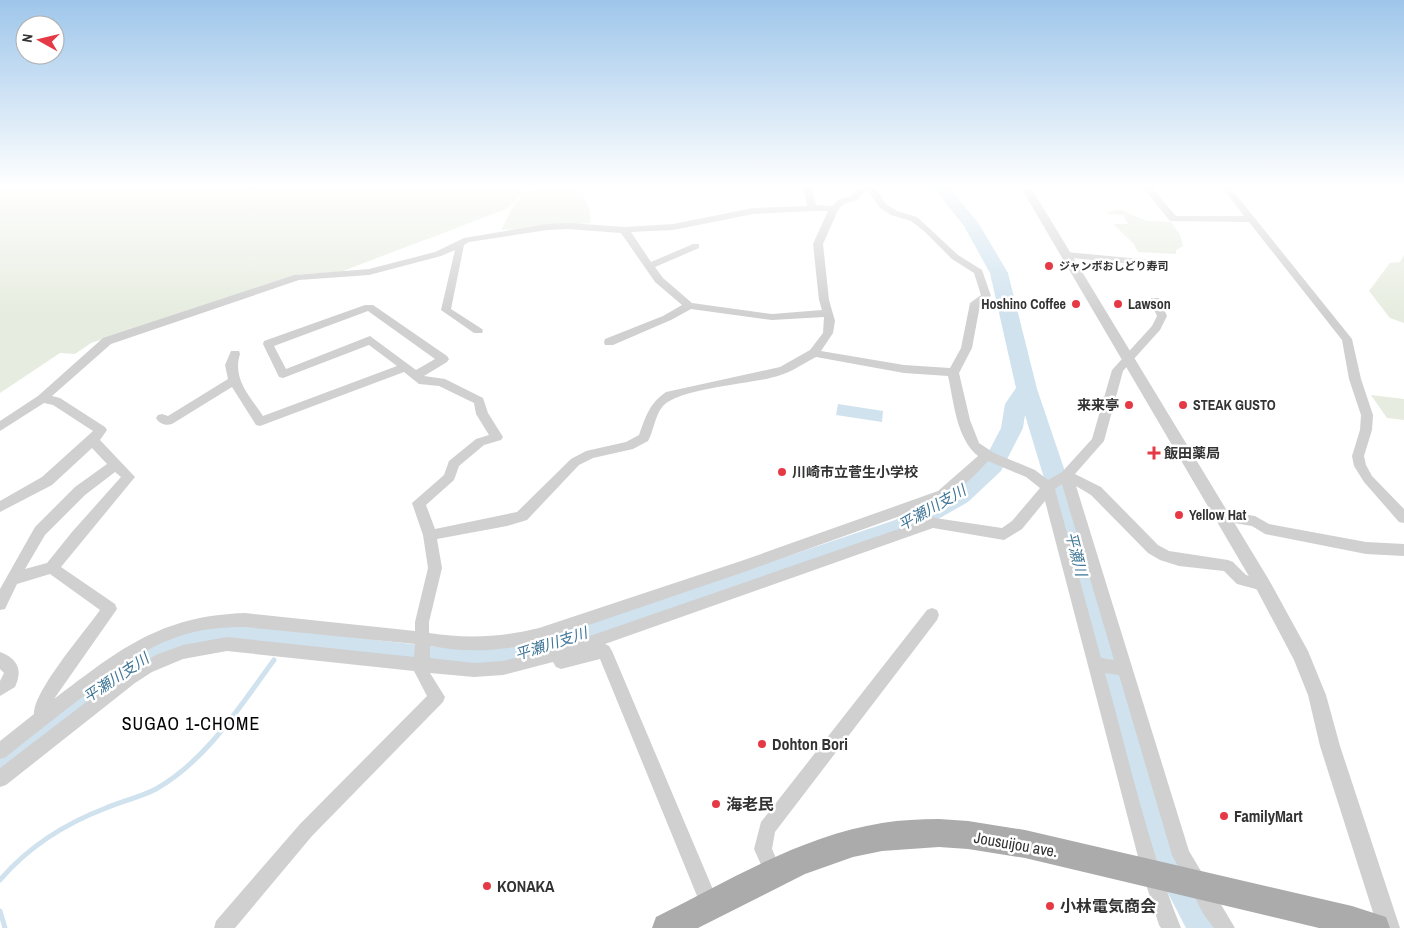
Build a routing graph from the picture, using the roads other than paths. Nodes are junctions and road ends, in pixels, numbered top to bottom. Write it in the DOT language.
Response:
graph roads {
  1 [pos="532,229"];
  2 [pos="615,229"];
  3 [pos="636,229"];
  4 [pos="825,229"];
  5 [pos="927,229"];
  6 [pos="1051,229"];
  7 [pos="1262,229"];
  8 [pos="625,230"];
  9 [pos="459,243"];
  10 [pos="696,246"];
  11 [pos="1066,255"];
  12 [pos="1162,264"];
  13 [pos="650,266"];
  14 [pos="1155,300"];
  15 [pos="689,306"];
  16 [pos="828,313"];
  17 [pos="478,331"];
  18 [pos="609,342"];
  19 [pos="814,353"];
  20 [pos="235,354"];
  21 [pos="1127,360"];
  22 [pos="404,368"];
  23 [pos="953,372"];
  24 [pos="417,375"];
  25 [pos="234,380"];
  26 [pos="42,399"];
  27 [pos="162,418"];
  28 [pos="0,426"];
  29 [pos="93,440"];
  30 [pos="987,455"];
  31 [pos="114,465"];
  32 [pos="1065,475"];
  33 [pos="1049,487"];
  34 [pos="0,506"];
  35 [pos="904,509"];
  36 [pos="1221,516"];
  37 [pos="1404,518"];
  38 [pos="933,523"];
  39 [pos="430,535"];
  40 [pos="1404,550"];
  41 [pos="52,568"];
  42 [pos="12,579"];
  43 [pos="1263,586"];
  44 [pos="0,604"];
  45 [pos="932,614"];
  46 [pos="421,639"];
  47 [pos="558,654"];
  48 [pos="0,659"];
  49 [pos="1095,664"];
  50 [pos="423,665"];
  51 [pos="1125,668"];
  52 [pos="0,689"];
  53 [pos="42,718"];
  54 [pos="0,751"];
  55 [pos="0,779"];
  56 [pos="1151,872"];
  57 [pos="774,874"];
  58 [pos="1199,884"];
  59 [pos="711,906"];
  60 [pos="223,928"];
  61 [pos="667,928"];
  62 [pos="1172,928"];
  63 [pos="1226,928"];
  64 [pos="1375,928"];
  65 [pos="1389,928"];
  1 -- 9 [label="street"];
  2 -- 8 [label="street"];
  3 -- 8 [label="street"];
  4 -- 16 [label="street"];
  5 -- 23 [label="street"];
  6 -- 11 [label="street"];
  7 -- 37 [label="street"];
  8 -- 13 [label="street"];
  9 -- 17 [label="street"];
  9 -- 26 [label="street"];
  10 -- 13 [label="street"];
  11 -- 12 [label="street"];
  11 -- 21 [label="street"];
  13 -- 15 [label="street"];
  14 -- 21 [label="street"];
  15 -- 16 [label="street"];
  15 -- 18 [label="street"];
  16 -- 19 [label="street"];
  19 -- 23 [label="street"];
  19 -- 39 [label="street"];
  20 -- 25 [label="street"];
  21 -- 32 [label="street"];
  21 -- 36 [label="street"];
  22 -- 24 [label="street"];
  22 -- 24 [label="street"];
  22 -- 25 [label="street"];
  23 -- 30 [label="street"];
  24 -- 39 [label="street"];
  25 -- 27 [label="street"];
  26 -- 28 [label="street"];
  26 -- 29 [label="street"];
  29 -- 31 [label="street"];
  29 -- 34 [label="street"];
  30 -- 33 [label="street"];
  30 -- 35 [label="street"];
  31 -- 41 [label="street"];
  31 -- 42 [label="street"];
  32 -- 33 [label="street"];
  32 -- 43 [label="street"];
  32 -- 51 [label="street"];
  33 -- 38 [label="street"];
  33 -- 49 [label="street"];
  35 -- 38 [label="street"];
  35 -- 46 [label="street"];
  36 -- 40 [label="street"];
  36 -- 43 [label="street"];
  38 -- 47 [label="street"];
  39 -- 46 [label="street"];
  41 -- 42 [label="street"];
  41 -- 53 [label="street"];
  42 -- 44 [label="street"];
  43 -- 65 [label="street"];
  45 -- 57 [label="street"];
  46 -- 50 [label="street"];
  46 -- 53 [label="street"];
  47 -- 50 [label="street"];
  47 -- 59 [label="street"];
  48 -- 52 [label="street"];
  49 -- 51 [label="street"];
  49 -- 56 [label="street"];
  50 -- 55 [label="street"];
  50 -- 60 [label="street"];
  51 -- 58 [label="street"];
  53 -- 54 [label="street"];
  56 -- 57 [label="main road, Jousuijou ave."];
  56 -- 58 [label="main road, Jousuijou ave."];
  56 -- 62 [label="street"];
  57 -- 59 [label="main road, Jousuijou ave."];
  58 -- 63 [label="street"];
  58 -- 64 [label="main road, Jousuijou ave."];
  59 -- 61 [label="main road, Jousuijou ave."];
}
